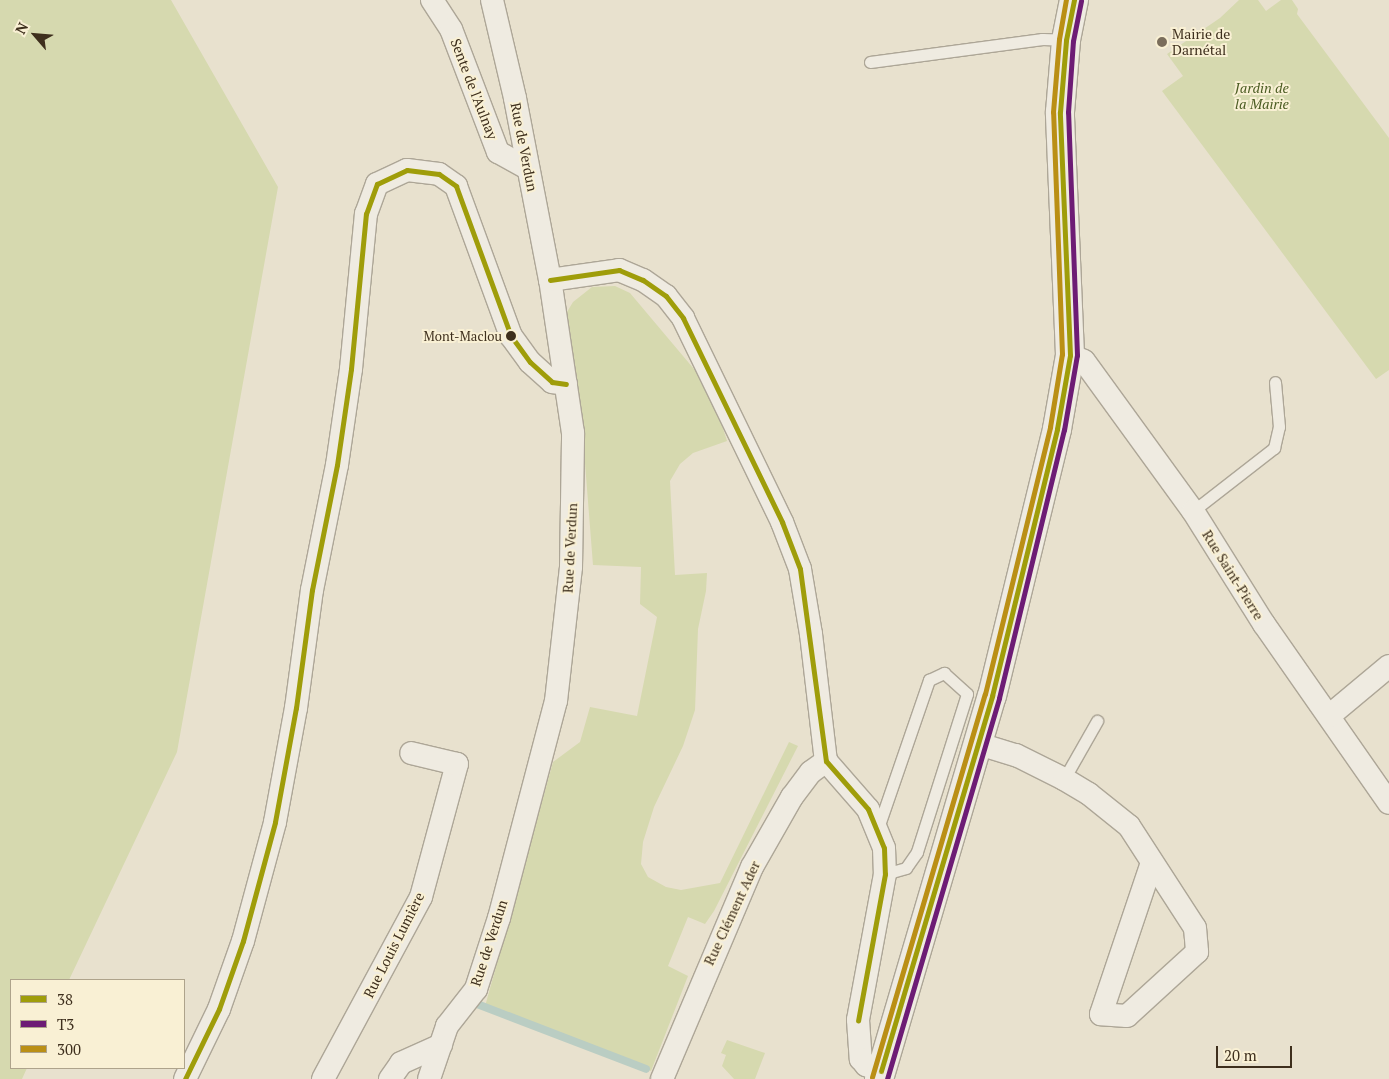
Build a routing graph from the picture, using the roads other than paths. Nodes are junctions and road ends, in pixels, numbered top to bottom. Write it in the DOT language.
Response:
graph roads {
  1 [pos="432,0"];
  2 [pos="492,0"];
  3 [pos="1074,0"];
  4 [pos="1066,40"];
  5 [pos="870,62"];
  6 [pos="527,168"];
  7 [pos="550,280"];
  8 [pos="1070,354"];
  9 [pos="1275,382"];
  10 [pos="566,384"];
  11 [pos="1193,511"];
  12 [pos="1389,666"];
  13 [pos="1328,716"];
  14 [pos="1097,721"];
  15 [pos="979,744"];
  16 [pos="411,753"];
  17 [pos="826,761"];
  18 [pos="1064,779"];
  19 [pos="1389,803"];
  20 [pos="878,830"];
  21 [pos="1151,865"];
  22 [pos="886,874"];
  23 [pos="441,1045"];
  24 [pos="880,1075"];
  25 [pos="185,1079"];
  26 [pos="323,1079"];
  27 [pos="390,1079"];
  28 [pos="428,1079"];
  29 [pos="662,1079"];
  1 -- 6 [label="street, Sente de l'Aulnay"];
  2 -- 6 [label="street, Rue de Verdun"];
  3 -- 4 [label="street"];
  4 -- 5 [label="lane"];
  4 -- 8 [label="street"];
  6 -- 7 [label="street, Rue de Verdun"];
  7 -- 10 [label="street, Rue de Verdun"];
  7 -- 17 [label="street"];
  8 -- 11 [label="street, Rue Saint-Pierre"];
  8 -- 15 [label="street"];
  9 -- 11 [label="lane"];
  10 -- 23 [label="street, Rue de Verdun"];
  10 -- 25 [label="street"];
  11 -- 13 [label="street, Rue Saint-Pierre"];
  12 -- 13 [label="street"];
  13 -- 19 [label="street, Rue Saint-Pierre"];
  14 -- 18 [label="lane"];
  15 -- 18 [label="street"];
  15 -- 24 [label="street"];
  16 -- 26 [label="street, Rue Louis Lumière"];
  17 -- 20 [label="street"];
  17 -- 29 [label="street, Rue Clément Ader"];
  18 -- 21 [label="street"];
  20 -- 22 [label="street"];
  20 -- 22 [label="lane"];
  21 -- 21 [label="street"];
  22 -- 24 [label="street"];
  23 -- 27 [label="street"];
  23 -- 28 [label="street, Rue de Verdun"];
}
